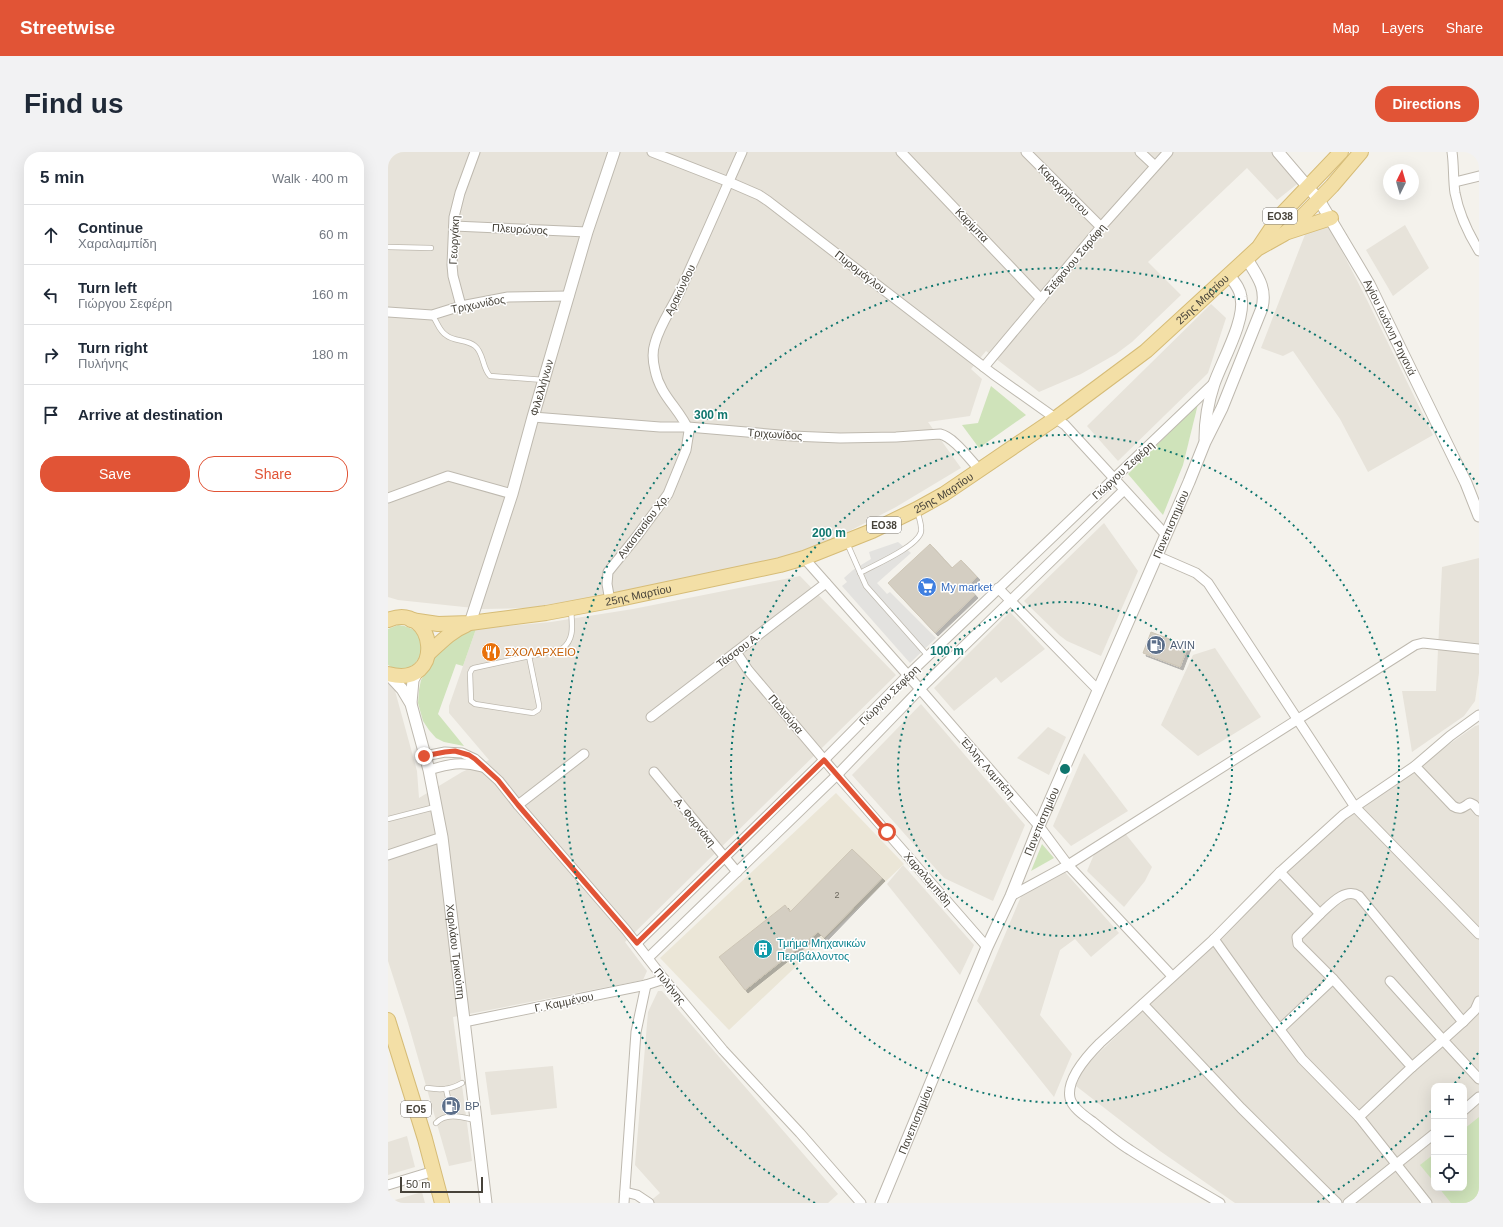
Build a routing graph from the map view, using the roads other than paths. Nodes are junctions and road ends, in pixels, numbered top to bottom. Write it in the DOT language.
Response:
graph roads {
  1 [pos="475,152"];
  2 [pos="614,152"];
  3 [pos="652,152"];
  4 [pos="742,152"];
  5 [pos="901,152"];
  6 [pos="1026,152"];
  7 [pos="1140,152"];
  8 [pos="1168,152"];
  9 [pos="1278,152"];
  10 [pos="1341,152"];
  11 [pos="1361,152"];
  12 [pos="1452,152"];
  13 [pos="1155,166"];
  14 [pos="1479,176"];
  15 [pos="729,182"];
  16 [pos="1455,182"];
  17 [pos="1308,187"];
  18 [pos="1319,200"];
  19 [pos="1331,218"];
  20 [pos="454,226"];
  21 [pos="1101,227"];
  22 [pos="587,232"];
  23 [pos="1284,234"];
  24 [pos="388,247"];
  25 [pos="431,248"];
  26 [pos="1479,251"];
  27 [pos="1252,254"];
  28 [pos="1229,275"];
  29 [pos="569,296"];
  30 [pos="1041,299"];
  31 [pos="460,306"];
  32 [pos="388,312"];
  33 [pos="432,315"];
  34 [pos="984,367"];
  35 [pos="544,380"];
  36 [pos="1214,383"];
  37 [pos="533,417"];
  38 [pos="1056,418"];
  39 [pos="688,427"];
  40 [pos="1204,442"];
  41 [pos="980,470"];
  42 [pos="1114,478"];
  43 [pos="1124,490"];
  44 [pos="512,494"];
  45 [pos="388,498"];
  46 [pos="917,509"];
  47 [pos="1479,516"];
  48 [pos="1166,535"];
  49 [pos="847,541"];
  50 [pos="1157,556"];
  51 [pos="804,558"];
  52 [pos="860,573"];
  53 [pos="826,583"];
  54 [pos="998,588"];
  55 [pos="1010,600"];
  56 [pos="610,601"];
  57 [pos="570,608"];
  58 [pos="388,620"];
  59 [pos="411,620"];
  60 [pos="470,623"];
  61 [pos="1479,649"];
  62 [pos="736,652"];
  63 [pos="428,654"];
  64 [pos="529,656"];
  65 [pos="928,656"];
  66 [pos="419,669"];
  67 [pos="388,674"];
  68 [pos="908,676"];
  69 [pos="920,689"];
  70 [pos="1098,690"];
  71 [pos="410,704"];
  72 [pos="1479,715"];
  73 [pos="651,717"];
  74 [pos="1298,719"];
  75 [pos="584,754"];
  76 [pos="424,756"];
  77 [pos="824,760"];
  78 [pos="1415,766"];
  79 [pos="482,767"];
  80 [pos="429,770"];
  81 [pos="654,772"];
  82 [pos="837,775"];
  83 [pos="518,805"];
  84 [pos="435,807"];
  85 [pos="1355,807"];
  86 [pos="1479,810"];
  87 [pos="388,819"];
  88 [pos="1039,826"];
  89 [pos="442,837"];
  90 [pos="388,855"];
  91 [pos="724,857"];
  92 [pos="1068,866"];
  93 [pos="737,872"];
  94 [pos="1280,872"];
  95 [pos="1011,896"];
  96 [pos="1320,914"];
  97 [pos="1479,934"];
  98 [pos="1214,938"];
  99 [pos="637,943"];
  100 [pos="988,947"];
  101 [pos="648,958"];
  102 [pos="1172,976"];
  103 [pos="664,979"];
  104 [pos="1333,979"];
  105 [pos="1390,981"];
  106 [pos="646,985"];
  107 [pos="1479,1001"];
  108 [pos="1143,1004"];
  109 [pos="388,1020"];
  110 [pos="464,1022"];
  111 [pos="1463,1022"];
  112 [pos="1280,1029"];
  113 [pos="1443,1040"];
  114 [pos="1412,1067"];
  115 [pos="1479,1079"];
  116 [pos="462,1083"];
  117 [pos="427,1088"];
  118 [pos="446,1089"];
  119 [pos="1479,1098"];
  120 [pos="1467,1108"];
  121 [pos="452,1116"];
  122 [pos="1359,1117"];
  123 [pos="475,1120"];
  124 [pos="436,1123"];
  125 [pos="1431,1136"];
  126 [pos="1396,1165"];
  127 [pos="434,1171"];
  128 [pos="388,1185"];
  129 [pos="625,1192"];
  130 [pos="442,1203"];
  131 [pos="486,1203"];
  132 [pos="624,1203"];
  133 [pos="649,1203"];
  134 [pos="862,1203"];
  135 [pos="881,1203"];
  136 [pos="1220,1203"];
  137 [pos="1337,1203"];
  138 [pos="1348,1203"];
  139 [pos="1427,1203"];
  1 -- 20 [label="street, Γεωργάκη"];
  2 -- 22 [label="street, Φιλελλήνων"];
  3 -- 15 [label="street, Πυρομάγλου"];
  4 -- 15 [label="street, Αρακύνθου"];
  5 -- 30 [label="street, Καρίμπα"];
  6 -- 21 [label="street, Καραχρήστου"];
  7 -- 13 [label="street"];
  8 -- 13 [label="street, Στέφανου Σαράφη"];
  9 -- 17 [label="street, Αγίου Ιωάννη Ρηγανά"];
  10 -- 17 [label="main road, ΕΟ38"];
  11 -- 18 [label="main road, ΕΟ38"];
  12 -- 16 [label="street"];
  13 -- 21 [label="street, Στέφανου Σαράφη"];
  14 -- 16 [label="street"];
  15 -- 34 [label="street, Πυρομάγλου"];
  15 -- 39 [label="street, Αρακύνθου"];
  16 -- 26 [label="street"];
  17 -- 18 [label="street, Αγίου Ιωάννη Ρηγανά"];
  17 -- 27 [label="main road, ΕΟ38"];
  18 -- 19 [label="street, Αγίου Ιωάννη Ρηγανά"];
  18 -- 23 [label="main road, ΕΟ38"];
  19 -- 23 [label="main road"];
  19 -- 47 [label="street, Αγίου Ιωάννη Ρηγανά"];
  20 -- 22 [label="street, Πλευρώνος"];
  20 -- 31 [label="street, Γεωργάκη"];
  21 -- 30 [label="street, Στέφανου Σαράφη"];
  22 -- 29 [label="street, Φιλελλήνων"];
  23 -- 27 [label="main road, ΕΟ38"];
  24 -- 25 [label="lane"];
  27 -- 28 [label="main road, 25ης Μαρτίου / ΕΟ38"];
  27 -- 40 [label="street, Πανεπιστημίου"];
  28 -- 36 [label="street, Πανεπιστημίου"];
  28 -- 38 [label="main road, 25ης Μαρτίου / ΕΟ38"];
  29 -- 31 [label="street, Τριχωνίδος"];
  29 -- 35 [label="street, Φιλελλήνων"];
  30 -- 34 [label="street, Στέφανου Σαράφη"];
  31 -- 33 [label="street, Τριχωνίδος"];
  32 -- 33 [label="street, Τριχωνίδος"];
  33 -- 35 [label="lane"];
  34 -- 38 [label="street, Πυρομάγλου"];
  35 -- 37 [label="street, Φιλελλήνων"];
  36 -- 40 [label="street, Πανεπιστημίου"];
  36 -- 42 [label="street, Γιώργου Σεφέρη"];
  37 -- 39 [label="street, Τριχωνίδος"];
  37 -- 44 [label="street, Φιλελλήνων"];
  38 -- 41 [label="main road, 25ης Μαρτίου / ΕΟ38"];
  38 -- 42 [label="street, Πυρομάγλου"];
  39 -- 41 [label="street, Τριχωνίδος"];
  39 -- 56 [label="street, Αναστασίου Χρ."];
  40 -- 48 [label="street, Πανεπιστημίου"];
  41 -- 46 [label="main road, 25ης Μαρτίου / ΕΟ38"];
  42 -- 43 [label="street, Πυρομάγλου"];
  42 -- 54 [label="street, Γιώργου Σεφέρη"];
  43 -- 48 [label="street, Πυρομάγλου"];
  43 -- 55 [label="street, Γιώργου Σεφέρη"];
  44 -- 45 [label="street"];
  44 -- 60 [label="street, Φιλελλήνων"];
  46 -- 49 [label="main road, 25ης Μαρτίου / ΕΟ38"];
  46 -- 52 [label="lane"];
  48 -- 50 [label="street, Πανεπιστημίου"];
  49 -- 51 [label="main road, 25ης Μαρτίου / ΕΟ38"];
  49 -- 52 [label="lane"];
  50 -- 70 [label="street, Πανεπιστημίου"];
  50 -- 74 [label="street"];
  51 -- 53 [label="street, Έλλης Λαμπέτη"];
  51 -- 56 [label="main road, 25ης Μαρτίου / ΕΟ38"];
  52 -- 65 [label="lane"];
  53 -- 62 [label="street, Τάσσου Α."];
  53 -- 68 [label="street, Έλλης Λαμπέτη"];
  54 -- 55 [label="street"];
  54 -- 65 [label="street, Γιώργου Σεφέρη"];
  55 -- 69 [label="street, Γιώργου Σεφέρη"];
  55 -- 70 [label="street"];
  56 -- 57 [label="main road, 25ης Μαρτίου / ΕΟ38"];
  57 -- 60 [label="main road, 25ης Μαρτίου / ΕΟ38"];
  57 -- 64 [label="lane"];
  58 -- 59 [label="main road, ΕΟ38"];
  59 -- 60 [label="main road, 25ης Μαρτίου / ΕΟ38"];
  59 -- 63 [label="main road"];
  60 -- 63 [label="main road, 25ης Μαρτίου / ΕΟ38"];
  61 -- 74 [label="street"];
  62 -- 73 [label="street, Τάσσου Α."];
  62 -- 77 [label="street, Παλιούρα"];
  63 -- 66 [label="main road, ΕΟ38"];
  64 -- 64 [label="lane"];
  65 -- 68 [label="street, Γιώργου Σεφέρη"];
  66 -- 67 [label="main road"];
  66 -- 71 [label="street, Χαριλάου Τρικούπη"];
  67 -- 71 [label="street, Χαριλάου Τρικούπη"];
  68 -- 69 [label="street, Έλλης Λαμπέτη"];
  68 -- 77 [label="street, Γιώργου Σεφέρη"];
  69 -- 82 [label="street, Γιώργου Σεφέρη"];
  69 -- 88 [label="street, Έλλης Λαμπέτη"];
  70 -- 88 [label="street, Πανεπιστημίου"];
  71 -- 76 [label="street, Χαριλάου Τρικούπη"];
  72 -- 78 [label="street"];
  74 -- 85 [label="street"];
  74 -- 92 [label="street"];
  75 -- 83 [label="street"];
  76 -- 79 [label="street, Πυλήνης"];
  76 -- 80 [label="street, Χαριλάου Τρικούπη"];
  77 -- 82 [label="street, Παλιούρα"];
  77 -- 91 [label="street, Γιώργου Σεφέρη"];
  78 -- 85 [label="street"];
  78 -- 86 [label="street"];
  79 -- 80 [label="street, Πυλήνης"];
  79 -- 83 [label="street, Πυλήνης"];
  80 -- 84 [label="street, Χαριλάου Τρικούπη"];
  81 -- 91 [label="street, Α. Φαρνάκη"];
  82 -- 93 [label="street, Γιώργου Σεφέρη"];
  82 -- 100 [label="street, Χαραλαμπίδη"];
  83 -- 99 [label="street, Πυλήνης"];
  84 -- 87 [label="lane"];
  84 -- 89 [label="street, Χαριλάου Τρικούπη"];
  85 -- 94 [label="street"];
  85 -- 97 [label="street"];
  88 -- 92 [label="street, Έλλης Λαμπέτη"];
  88 -- 95 [label="street, Πανεπιστημίου"];
  89 -- 90 [label="street"];
  89 -- 110 [label="street, Χαριλάου Τρικούπη"];
  91 -- 93 [label="street, Α. Φαρνάκη"];
  91 -- 99 [label="street, Γιώργου Σεφέρη"];
  92 -- 95 [label="street"];
  92 -- 102 [label="street, Έλλης Λαμπέτη"];
  93 -- 101 [label="street, Γιώργου Σεφέρη"];
  94 -- 96 [label="street"];
  94 -- 98 [label="street"];
  95 -- 100 [label="street, Πανεπιστημίου"];
  96 -- 104 [label="street"];
  96 -- 111 [label="street"];
  98 -- 102 [label="street"];
  98 -- 112 [label="street"];
  99 -- 101 [label="street, Πυλήνης"];
  100 -- 135 [label="street, Πανεπιστημίου"];
  101 -- 103 [label="street, Πυλήνης"];
  102 -- 108 [label="street"];
  103 -- 106 [label="street, Γ. Καμμένου"];
  103 -- 134 [label="street, Πυλήνης"];
  104 -- 112 [label="street"];
  104 -- 114 [label="street"];
  105 -- 113 [label="street"];
  106 -- 110 [label="street, Γ. Καμμένου"];
  106 -- 129 [label="street"];
  107 -- 111 [label="street"];
  108 -- 136 [label="street"];
  108 -- 137 [label="street"];
  109 -- 127 [label="main road, ΕΟ5"];
  110 -- 123 [label="street, Χαριλάου Τρικούπη"];
  111 -- 113 [label="street"];
  112 -- 122 [label="street"];
  113 -- 114 [label="street"];
  113 -- 115 [label="street"];
  114 -- 122 [label="street"];
  116 -- 118 [label="lane"];
  117 -- 118 [label="lane"];
  118 -- 121 [label="lane"];
  119 -- 120 [label="street"];
  121 -- 123 [label="lane"];
  121 -- 124 [label="lane"];
  122 -- 126 [label="street"];
  123 -- 131 [label="street, Χαριλάου Τρικούπη"];
  125 -- 126 [label="street"];
  126 -- 138 [label="street"];
  126 -- 139 [label="street"];
  127 -- 128 [label="street"];
  127 -- 130 [label="main road, ΕΟ5"];
  129 -- 132 [label="street"];
  129 -- 133 [label="street"];
}
